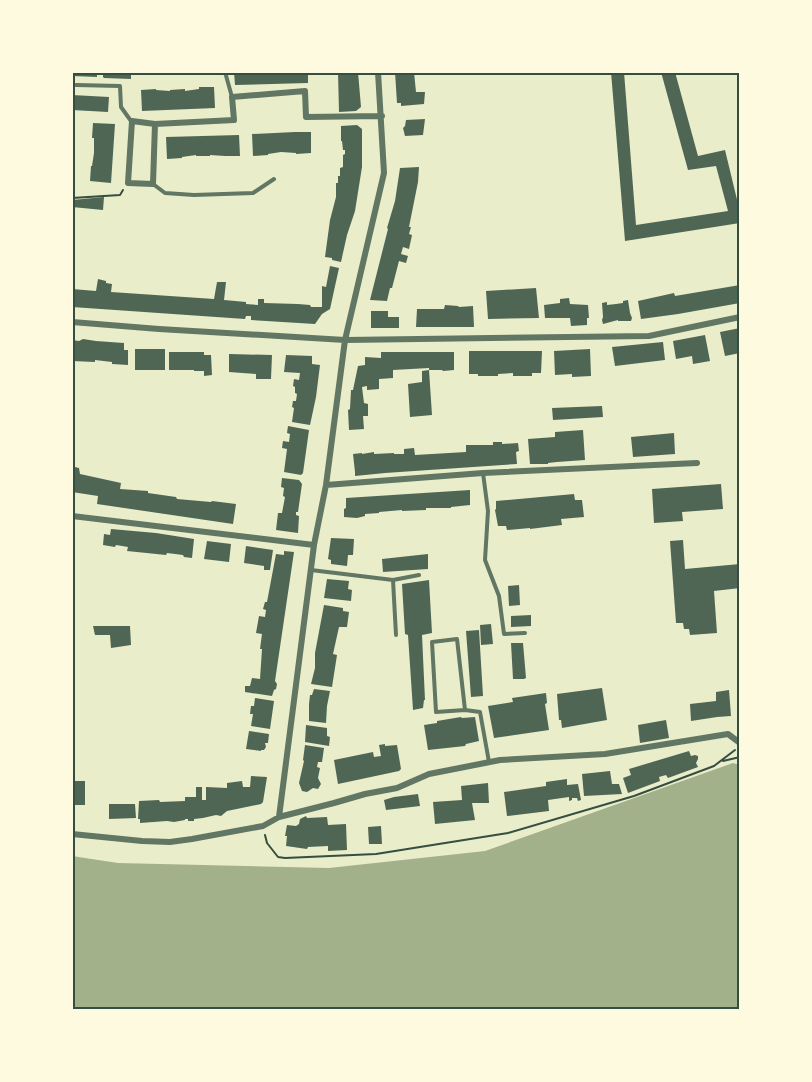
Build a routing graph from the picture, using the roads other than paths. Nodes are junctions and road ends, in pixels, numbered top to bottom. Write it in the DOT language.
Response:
graph roads {
  1 [pos="225,72"];
  2 [pos="378,72"];
  3 [pos="76,85"];
  4 [pos="232,97"];
  5 [pos="382,116"];
  6 [pos="132,122"];
  7 [pos="155,124"];
  8 [pos="274,179"];
  9 [pos="153,184"];
  10 [pos="740,317"];
  11 [pos="72,322"];
  12 [pos="345,340"];
  13 [pos="697,463"];
  14 [pos="483,473"];
  15 [pos="326,484"];
  16 [pos="72,516"];
  17 [pos="314,545"];
  18 [pos="311,570"];
  19 [pos="419,575"];
  20 [pos="393,580"];
  21 [pos="525,633"];
  22 [pos="396,635"];
  23 [pos="465,710"];
  24 [pos="740,745"];
  25 [pos="489,762"];
  26 [pos="279,817"];
  27 [pos="72,834"];
  1 -- 4 [label="lane"];
  2 -- 5 [label="street"];
  3 -- 6 [label="lane"];
  4 -- 5 [label="street"];
  4 -- 7 [label="street"];
  5 -- 12 [label="street"];
  6 -- 7 [label="street"];
  6 -- 9 [label="street"];
  7 -- 9 [label="street"];
  8 -- 9 [label="lane"];
  10 -- 12 [label="street"];
  11 -- 12 [label="street"];
  12 -- 15 [label="street"];
  13 -- 14 [label="street"];
  14 -- 15 [label="street"];
  14 -- 21 [label="lane"];
  15 -- 17 [label="street"];
  16 -- 17 [label="street"];
  17 -- 18 [label="street"];
  18 -- 20 [label="lane"];
  18 -- 26 [label="street"];
  19 -- 20 [label="lane"];
  20 -- 22 [label="lane"];
  23 -- 23 [label="lane"];
  23 -- 25 [label="lane"];
  24 -- 25 [label="street"];
  25 -- 26 [label="street"];
  26 -- 27 [label="street"];
}
